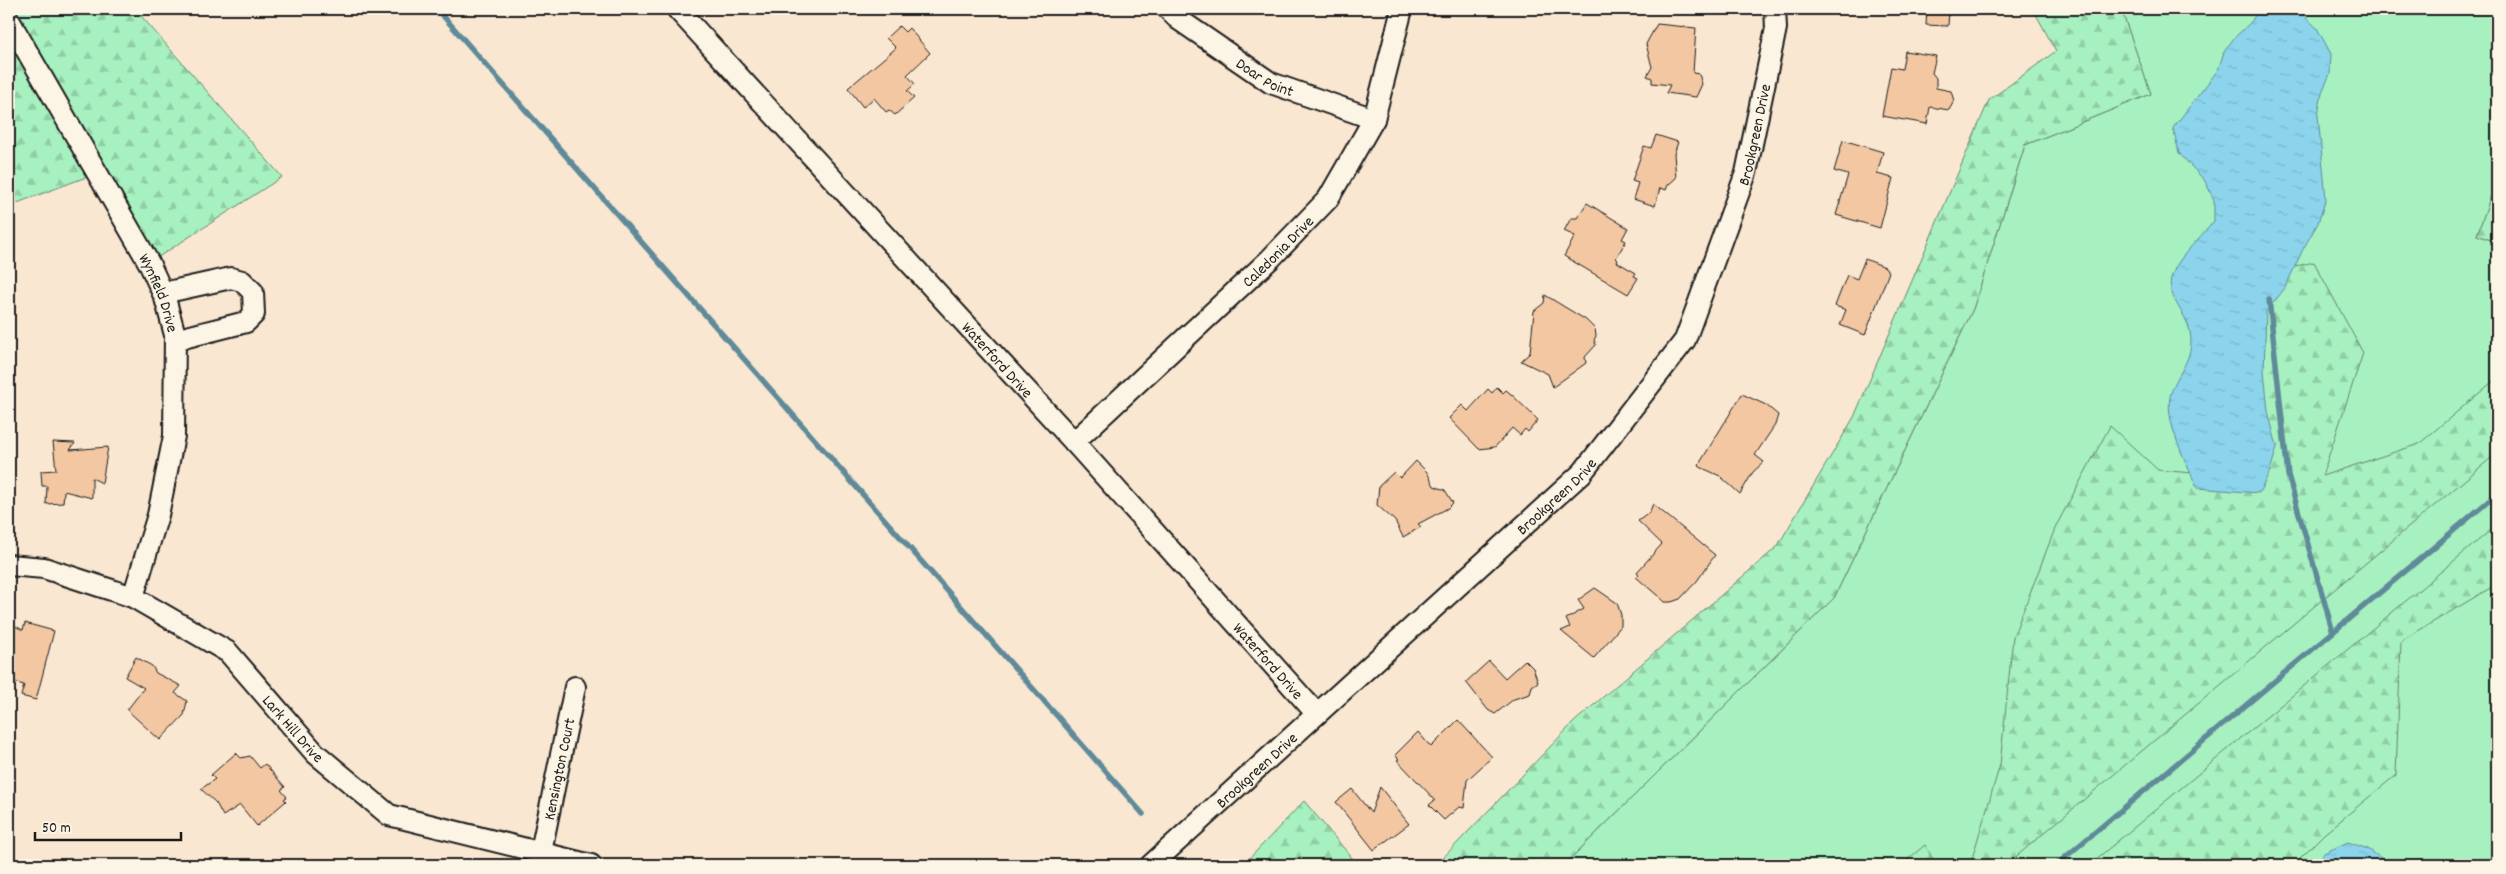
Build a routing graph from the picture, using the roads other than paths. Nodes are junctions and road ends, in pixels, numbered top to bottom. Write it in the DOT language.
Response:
graph roads {
  1 [pos="676,9"];
  2 [pos="1168,9"];
  3 [pos="1402,9"];
  4 [pos="1775,9"];
  5 [pos="9,20"];
  6 [pos="1374,119"];
  7 [pos="162,294"];
  8 [pos="175,340"];
  9 [pos="1074,442"];
  10 [pos="9,565"];
  11 [pos="133,597"];
  12 [pos="575,687"];
  13 [pos="1316,713"];
  14 [pos="540,851"];
  15 [pos="591,865"];
  16 [pos="1151,865"];
  1 -- 9 [label="street, Waterford Drive"];
  2 -- 6 [label="street, Doar Point"];
  3 -- 6 [label="street, Caledonia Drive"];
  4 -- 13 [label="street, Brookgreen Drive"];
  5 -- 7 [label="street, Wynfield Drive"];
  6 -- 9 [label="street, Caledonia Drive"];
  7 -- 8 [label="street, Wynfield Drive"];
  7 -- 8 [label="street"];
  8 -- 11 [label="street, Wynfield Drive"];
  9 -- 13 [label="street, Waterford Drive"];
  10 -- 11 [label="street, Lark Hill Drive"];
  11 -- 14 [label="street, Lark Hill Drive"];
  12 -- 14 [label="street, Kensington Court"];
  13 -- 16 [label="street, Brookgreen Drive"];
  14 -- 15 [label="street, Lark Hill Drive"];
}
